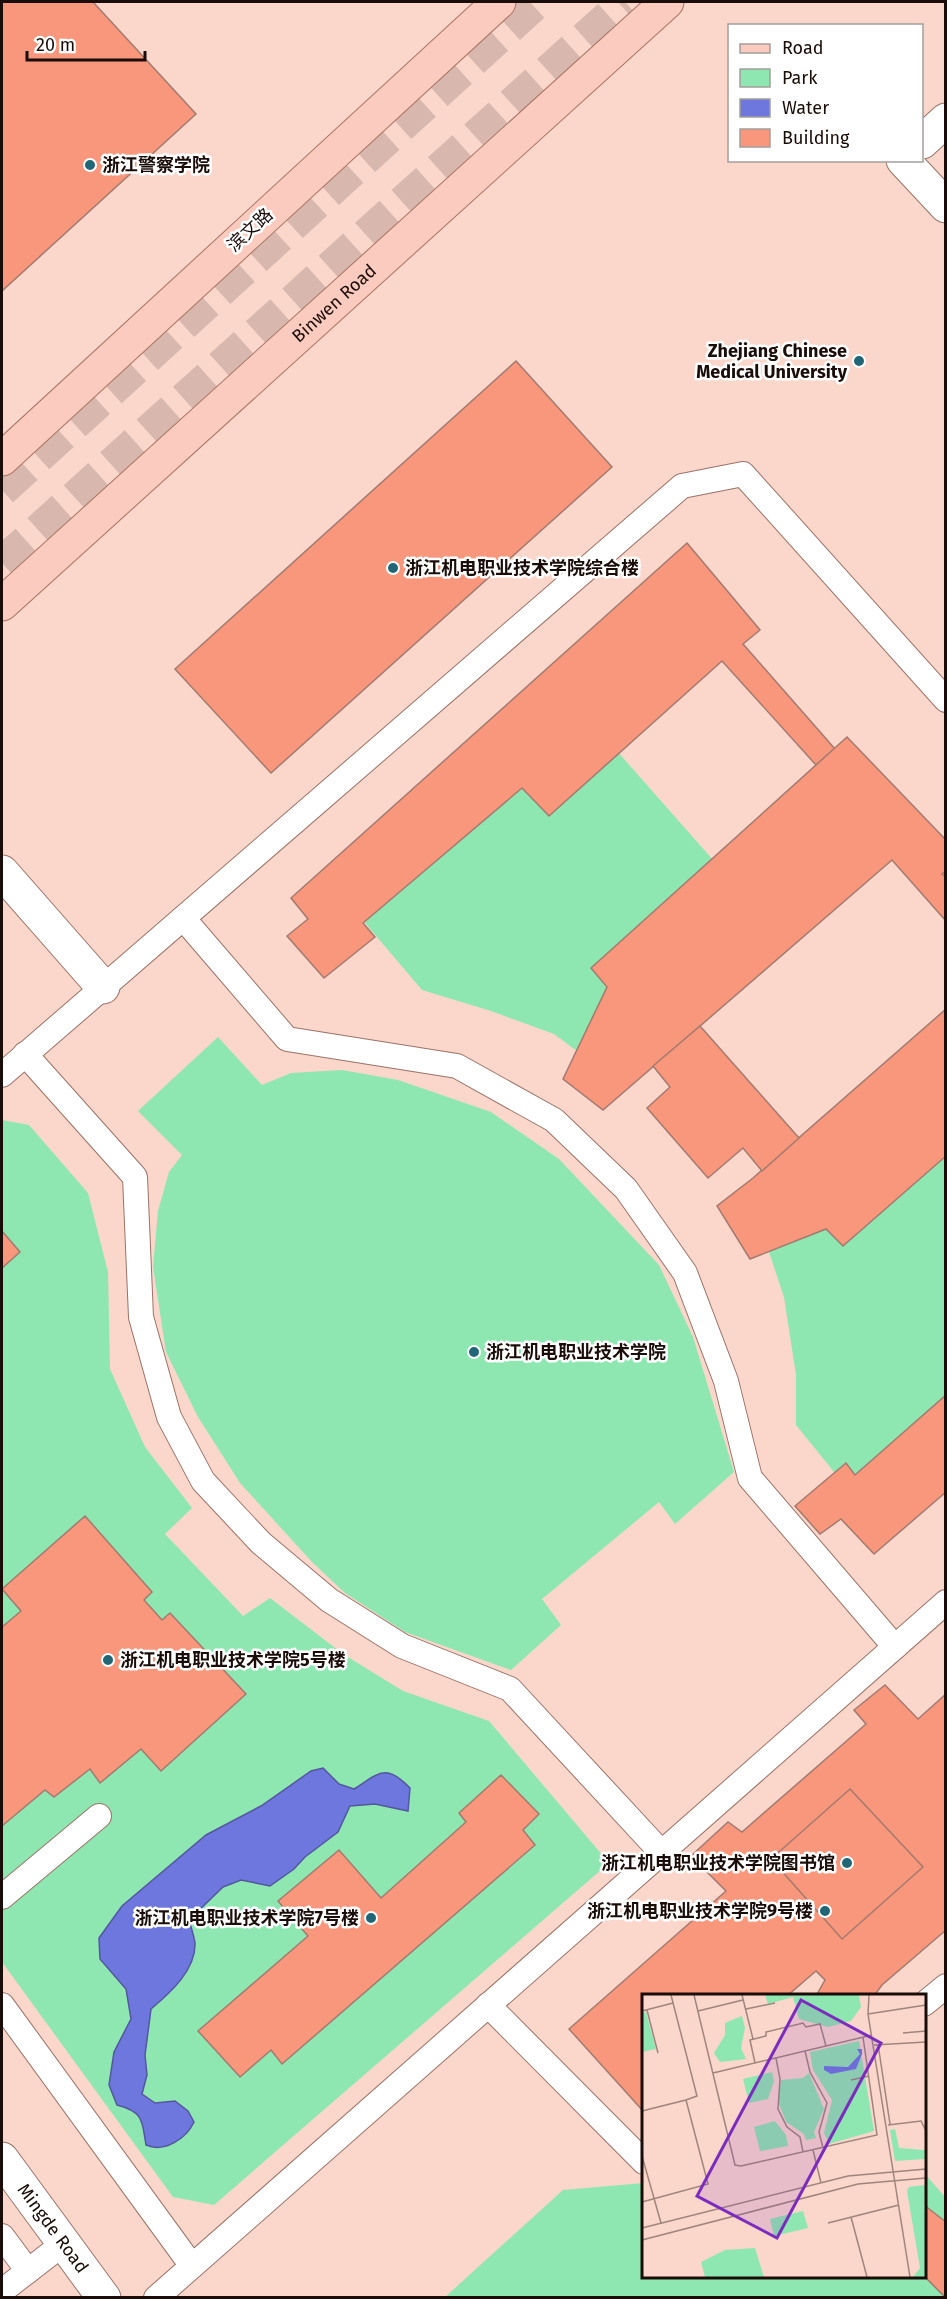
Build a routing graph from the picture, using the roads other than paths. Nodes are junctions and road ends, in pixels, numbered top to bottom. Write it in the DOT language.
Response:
graph roads {
  1 [pos="499,2"];
  2 [pos="667,2"];
  3 [pos="945,120"];
  4 [pos="923,140"];
  5 [pos="905,162"];
  6 [pos="945,206"];
  7 [pos="2,459"];
  8 [pos="2,604"];
  9 [pos="945,700"];
  10 [pos="2,872"];
  11 [pos="183,918"];
  12 [pos="103,987"];
  13 [pos="25,1054"];
  14 [pos="2,1075"];
  15 [pos="945,1602"];
  16 [pos="895,1647"];
  17 [pos="99,1816"];
  18 [pos="661,1852"];
  19 [pos="2,1897"];
  20 [pos="945,1986"];
  21 [pos="926,2002"];
  22 [pos="2,2005"];
  23 [pos="488,2005"];
  24 [pos="2,2159"];
  25 [pos="642,2160"];
  26 [pos="2,2236"];
  27 [pos="63,2244"];
  28 [pos="192,2266"];
  29 [pos="28,2271"];
  30 [pos="2,2291"];
  31 [pos="104,2298"];
  32 [pos="156,2298"];
  1 -- 7 [label="main road, 滨文路"];
  2 -- 8 [label="main road, Binwen Road"];
  3 -- 4 [label="street"];
  5 -- 6 [label="street"];
  9 -- 11 [label="lane"];
  10 -- 12 [label="street"];
  11 -- 12 [label="lane"];
  11 -- 16 [label="lane"];
  12 -- 13 [label="lane"];
  13 -- 14 [label="lane"];
  13 -- 18 [label="lane"];
  15 -- 16 [label="lane"];
  16 -- 18 [label="lane"];
  17 -- 19 [label="lane"];
  18 -- 23 [label="lane"];
  20 -- 21 [label="lane"];
  22 -- 28 [label="lane"];
  23 -- 25 [label="lane"];
  23 -- 28 [label="lane"];
  24 -- 27 [label="street, Mingde Road"];
  26 -- 29 [label="lane"];
  27 -- 29 [label="lane"];
  27 -- 31 [label="street, Mingde Road"];
  28 -- 32 [label="lane"];
  29 -- 30 [label="lane"];
}
